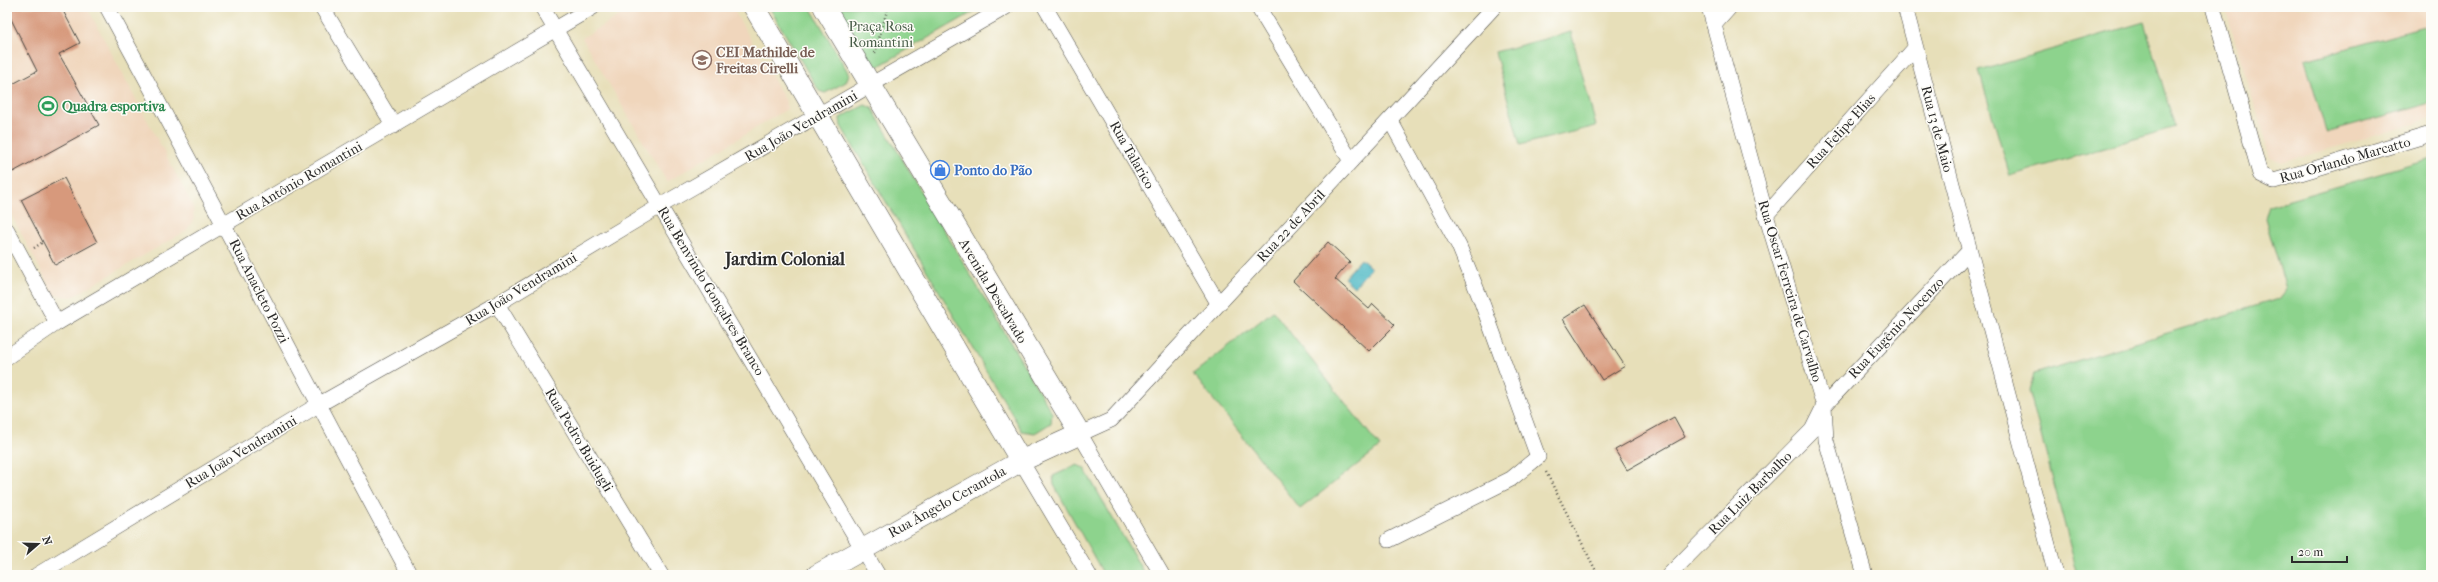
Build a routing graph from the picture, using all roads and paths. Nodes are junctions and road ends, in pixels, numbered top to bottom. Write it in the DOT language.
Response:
graph roads {
  1 [pos="107,7"];
  2 [pos="322,7"];
  3 [pos="542,7"];
  4 [pos="593,7"];
  5 [pos="754,7"];
  6 [pos="824,7"];
  7 [pos="888,7"];
  8 [pos="1006,7"];
  9 [pos="1045,7"];
  10 [pos="1258,7"];
  11 [pos="1494,7"];
  12 [pos="1709,7"];
  13 [pos="1730,7"];
  14 [pos="1905,7"];
  15 [pos="2213,7"];
  16 [pos="1714,25"];
  17 [pos="556,29"];
  18 [pos="1915,48"];
  19 [pos="873,60"];
  20 [pos="870,86"];
  21 [pos="818,116"];
  22 [pos="1390,120"];
  23 [pos="394,126"];
  24 [pos="2431,134"];
  25 [pos="1351,161"];
  26 [pos="660,206"];
  27 [pos="1766,215"];
  28 [pos="225,224"];
  29 [pos="7,230"];
  30 [pos="1969,251"];
  31 [pos="1218,303"];
  32 [pos="498,304"];
  33 [pos="57,323"];
  34 [pos="7,357"];
  35 [pos="318,405"];
  36 [pos="1824,406"];
  37 [pos="1080,434"];
  38 [pos="1538,457"];
  39 [pos="1021,461"];
  40 [pos="1389,540"];
  41 [pos="862,548"];
  42 [pos="38,575"];
  43 [pos="410,575"];
  44 [pos="661,575"];
  45 [pos="817,575"];
  46 [pos="878,575"];
  47 [pos="1089,575"];
  48 [pos="1162,575"];
  49 [pos="1598,575"];
  50 [pos="1669,575"];
  51 [pos="1865,575"];
  52 [pos="2056,575"];
  1 -- 28 [label="street, Rua Anacleto Pozzi"];
  2 -- 23 [label="street"];
  3 -- 17 [label="street, Rua Benvindo Gonçalves Branco"];
  4 -- 17 [label="street, Rua Antônio Romantini"];
  5 -- 21 [label="street"];
  6 -- 20 [label="street, Avenida Descalvado"];
  7 -- 19 [label="path"];
  8 -- 20 [label="street, Rua João Vendramini"];
  9 -- 31 [label="street, Rua Talarico"];
  10 -- 25 [label="street"];
  11 -- 22 [label="street, Rua 22 de Abril"];
  12 -- 16 [label="street, Rua Oscar Ferreira de Carvalho"];
  13 -- 16 [label="street"];
  14 -- 18 [label="street, Rua 13 de Maio"];
  15 -- 24 [label="street, Rua Orlando Marcatto"];
  16 -- 27 [label="street, Rua Oscar Ferreira de Carvalho"];
  17 -- 23 [label="street, Rua Antônio Romantini"];
  17 -- 26 [label="street, Rua Benvindo Gonçalves Branco"];
  18 -- 27 [label="street, Rua Felipe Elias"];
  18 -- 30 [label="street, Rua 13 de Maio"];
  20 -- 21 [label="street, Rua João Vendramini"];
  20 -- 37 [label="street, Avenida Descalvado"];
  21 -- 26 [label="street, Rua João Vendramini"];
  21 -- 39 [label="street"];
  22 -- 25 [label="street, Rua 22 de Abril"];
  22 -- 38 [label="street"];
  23 -- 28 [label="street, Rua Antônio Romantini"];
  25 -- 31 [label="street, Rua 22 de Abril"];
  26 -- 32 [label="street, Rua João Vendramini"];
  26 -- 41 [label="street, Rua Benvindo Gonçalves Branco"];
  27 -- 36 [label="street, Rua Oscar Ferreira de Carvalho"];
  28 -- 33 [label="street, Rua Antônio Romantini"];
  28 -- 35 [label="street, Rua Anacleto Pozzi"];
  29 -- 33 [label="street"];
  30 -- 36 [label="street, Rua Eugênio Nocenzo"];
  30 -- 52 [label="street, Rua 13 de Maio"];
  31 -- 37 [label="street, Rua 22 de Abril"];
  32 -- 35 [label="street, Rua João Vendramini"];
  32 -- 44 [label="street, Rua Pedro Buidugli"];
  33 -- 34 [label="street, Rua Antônio Romantini"];
  35 -- 42 [label="street, Rua João Vendramini"];
  35 -- 43 [label="street, Rua Anacleto Pozzi"];
  36 -- 50 [label="street, Rua Luiz Barbalho"];
  36 -- 51 [label="street, Rua Oscar Ferreira de Carvalho"];
  37 -- 39 [label="street, Rua Ângelo Cerantola"];
  37 -- 48 [label="street, Avenida Descalvado"];
  38 -- 40 [label="street"];
  38 -- 49 [label="path"];
  39 -- 41 [label="street, Rua Ângelo Cerantola"];
  39 -- 47 [label="street"];
  41 -- 45 [label="street, Rua Ângelo Cerantola"];
  41 -- 46 [label="street, Rua Benvindo Gonçalves Branco"];
}
